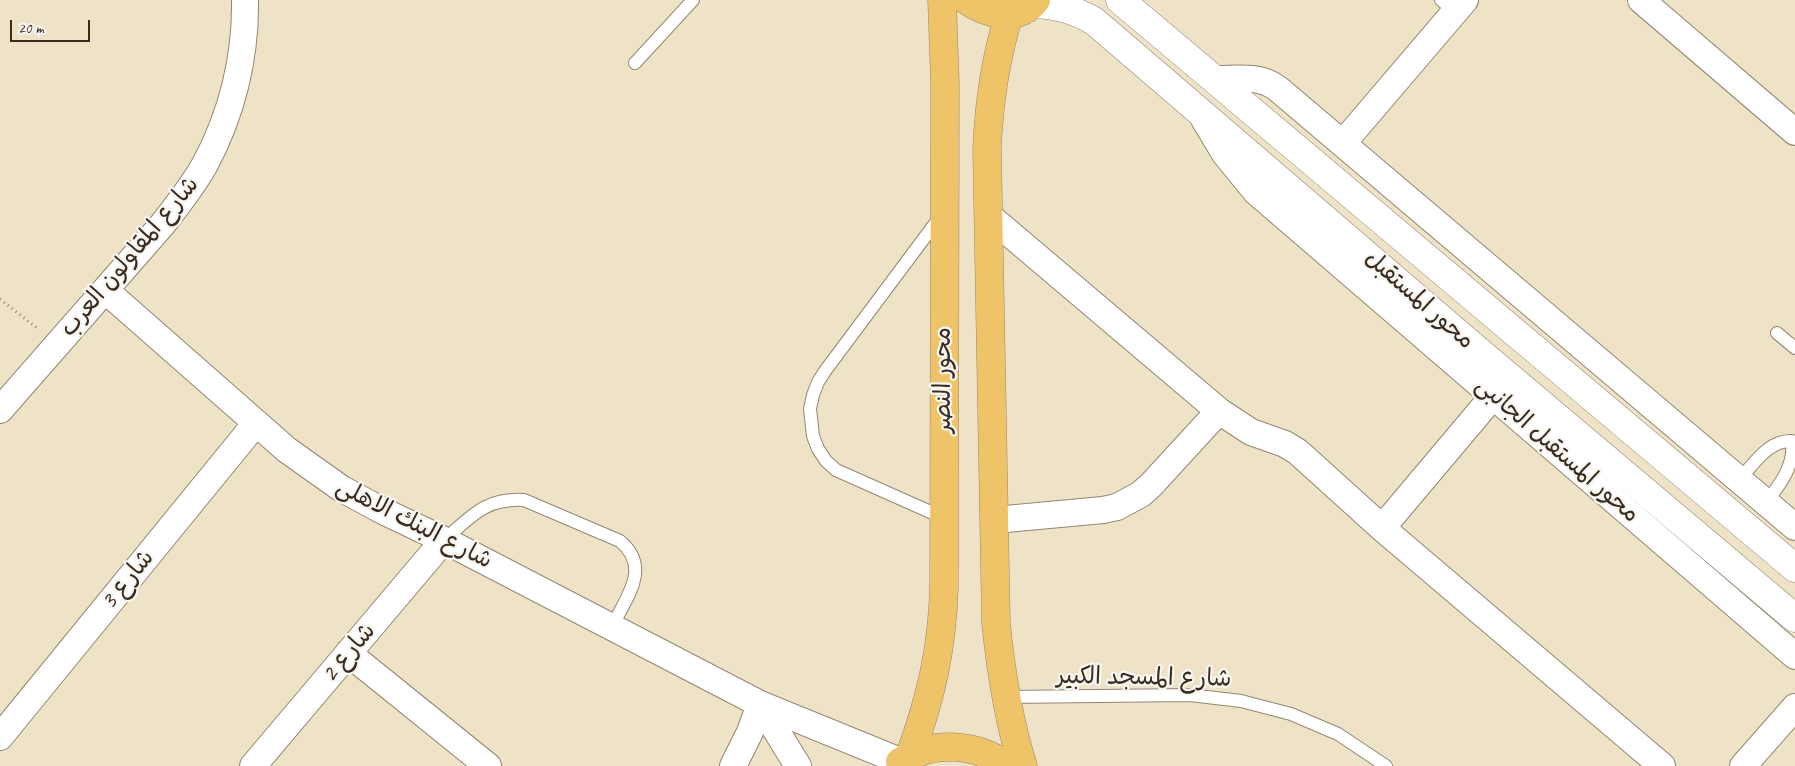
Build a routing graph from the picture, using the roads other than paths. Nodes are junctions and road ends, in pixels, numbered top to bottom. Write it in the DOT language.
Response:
graph roads {
  1 [pos="245,0"];
  2 [pos="694,0"];
  3 [pos="942,0"];
  4 [pos="966,0"];
  5 [pos="1120,0"];
  6 [pos="1641,0"];
  7 [pos="1454,4"];
  8 [pos="1026,6"];
  9 [pos="635,63"];
  10 [pos="1217,80"];
  11 [pos="1795,132"];
  12 [pos="1343,143"];
  13 [pos="945,211"];
  14 [pos="988,216"];
  15 [pos="105,290"];
  16 [pos="1777,333"];
  17 [pos="1795,348"];
  18 [pos="1468,357"];
  19 [pos="1494,395"];
  20 [pos="0,410"];
  21 [pos="1219,411"];
  22 [pos="256,423"];
  23 [pos="1794,439"];
  24 [pos="1739,480"];
  25 [pos="1766,503"];
  26 [pos="944,518"];
  27 [pos="995,520"];
  28 [pos="1382,528"];
  29 [pos="1795,528"];
  30 [pos="444,540"];
  31 [pos="1795,568"];
  32 [pos="1795,618"];
  33 [pos="612,627"];
  34 [pos="348,654"];
  35 [pos="1795,656"];
  36 [pos="1006,697"];
  37 [pos="760,704"];
  38 [pos="1795,707"];
  39 [pos="0,737"];
  40 [pos="902,761"];
  41 [pos="253,766"];
  42 [pos="488,766"];
  43 [pos="733,766"];
  44 [pos="798,766"];
  45 [pos="1008,766"];
  46 [pos="1023,766"];
  47 [pos="1386,766"];
  48 [pos="1662,766"];
  49 [pos="1743,766"];
  1 -- 15 [label="street, شارع المقاولون العرب"];
  2 -- 9 [label="lane"];
  3 -- 13 [label="highway, محور النصر"];
  4 -- 8 [label="highway"];
  5 -- 10 [label="street, محور المستقبل"];
  6 -- 11 [label="street"];
  7 -- 12 [label="street"];
  8 -- 14 [label="highway, محور النصر"];
  8 -- 18 [label="street, محور المستقبل"];
  10 -- 12 [label="street"];
  10 -- 31 [label="street, محور المستقبل"];
  12 -- 24 [label="street"];
  13 -- 26 [label="highway, محور النصر"];
  13 -- 26 [label="lane"];
  14 -- 21 [label="street"];
  14 -- 27 [label="highway, محور النصر"];
  15 -- 20 [label="street, شارع المقاولون العرب"];
  15 -- 22 [label="street, شارع البنك الاهلى"];
  16 -- 17 [label="lane"];
  18 -- 19 [label="street, محور المستقبل الجانبى"];
  18 -- 32 [label="street, محور المستقبل"];
  19 -- 28 [label="street"];
  19 -- 35 [label="street, محور المستقبل الجانبى"];
  21 -- 27 [label="street"];
  21 -- 28 [label="street"];
  22 -- 30 [label="street, شارع البنك الاهلى"];
  22 -- 39 [label="street, شارع 3"];
  23 -- 24 [label="lane"];
  23 -- 25 [label="lane"];
  24 -- 25 [label="street"];
  25 -- 29 [label="street"];
  26 -- 40 [label="highway, محور النصر"];
  27 -- 36 [label="highway, محور النصر"];
  28 -- 48 [label="street"];
  30 -- 33 [label="street, شارع البنك الاهلى"];
  30 -- 33 [label="lane"];
  30 -- 34 [label="street, شارع 2"];
  33 -- 37 [label="street, شارع البنك الاهلى"];
  34 -- 41 [label="street, شارع 2"];
  34 -- 42 [label="street"];
  36 -- 46 [label="highway, محور النصر"];
  36 -- 47 [label="lane, شارع المسجد الكبير"];
  37 -- 40 [label="street, شارع البنك الاهلى"];
  37 -- 43 [label="street"];
  37 -- 44 [label="street"];
  38 -- 49 [label="street"];
  40 -- 45 [label="highway"];
}
